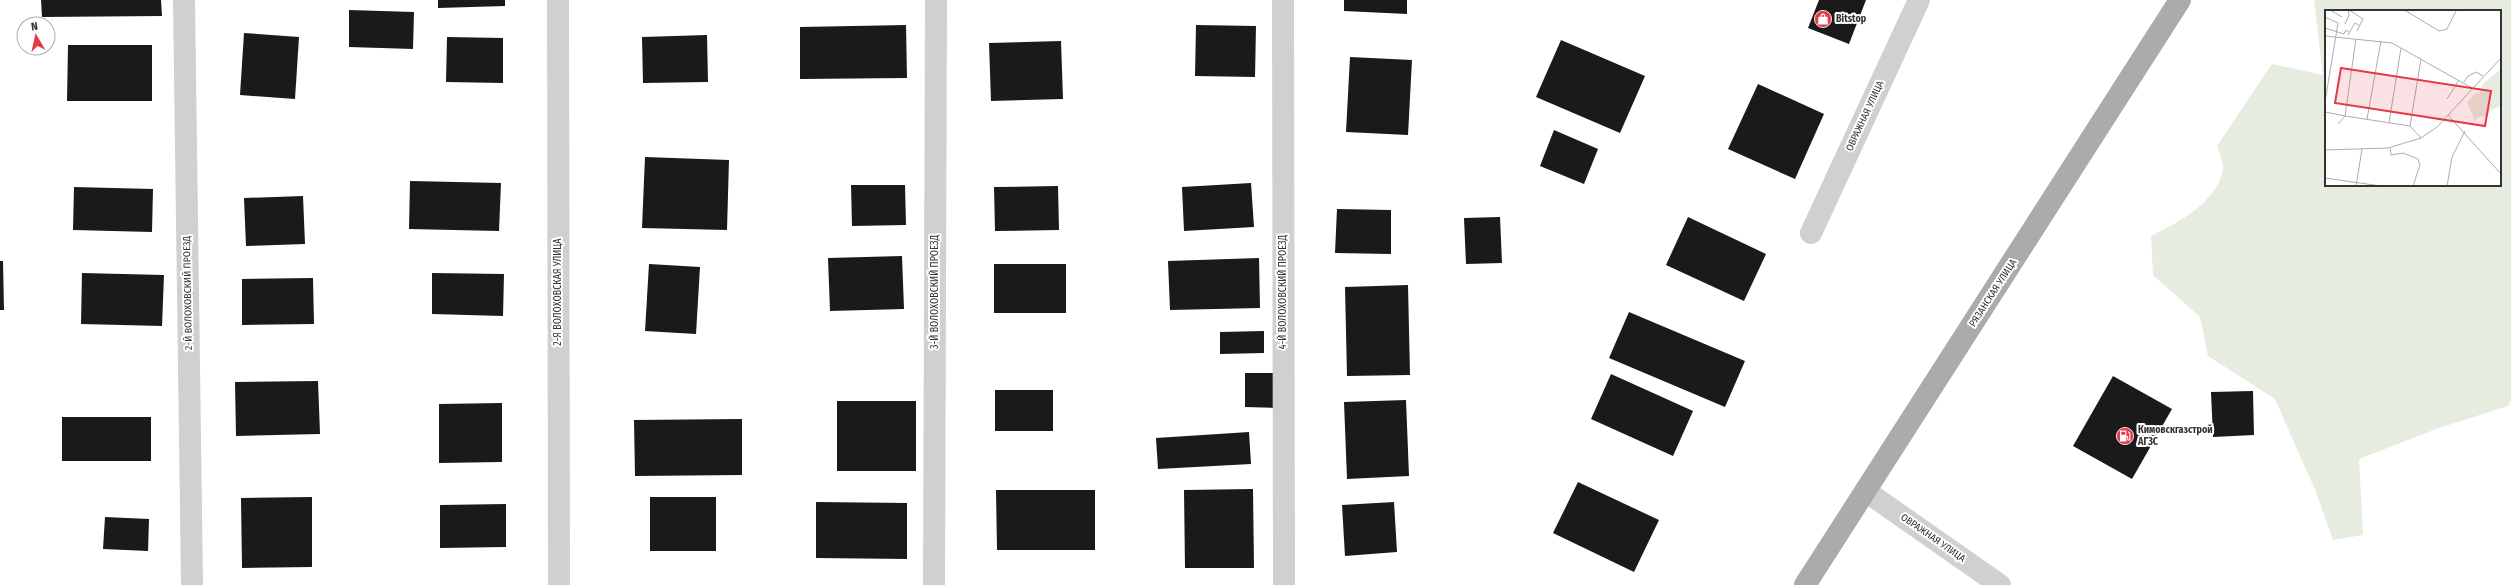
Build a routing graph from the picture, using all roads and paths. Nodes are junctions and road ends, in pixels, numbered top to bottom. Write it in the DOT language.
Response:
graph roads {
  1 [pos="184,0"];
  2 [pos="558,0"];
  3 [pos="936,0"];
  4 [pos="1283,0"];
  5 [pos="1920,0"];
  6 [pos="2180,0"];
  7 [pos="1811,233"];
  8 [pos="1867,492"];
  9 [pos="192,585"];
  10 [pos="559,585"];
  11 [pos="934,585"];
  12 [pos="1284,585"];
  13 [pos="1805,585"];
  14 [pos="2000,585"];
  1 -- 9 [label="street, 2-Й ВОЛОХОВСКИЙ ПРОЕЗД"];
  2 -- 10 [label="street, 2-Я ВОЛОХОВСКАЯ УЛИЦА"];
  3 -- 11 [label="street, 3-Й ВОЛОХОВСКИЙ ПРОЕЗД"];
  4 -- 12 [label="street, 4-Й ВОЛОХОВСКИЙ ПРОЕЗД"];
  5 -- 7 [label="street, ОВРАЖНАЯ УЛИЦА"];
  6 -- 8 [label="main road, РЯЗАНСКАЯ УЛИЦА"];
  8 -- 13 [label="main road, РЯЗАНСКАЯ УЛИЦА"];
  8 -- 14 [label="street, ОВРАЖНАЯ УЛИЦА"];
}
